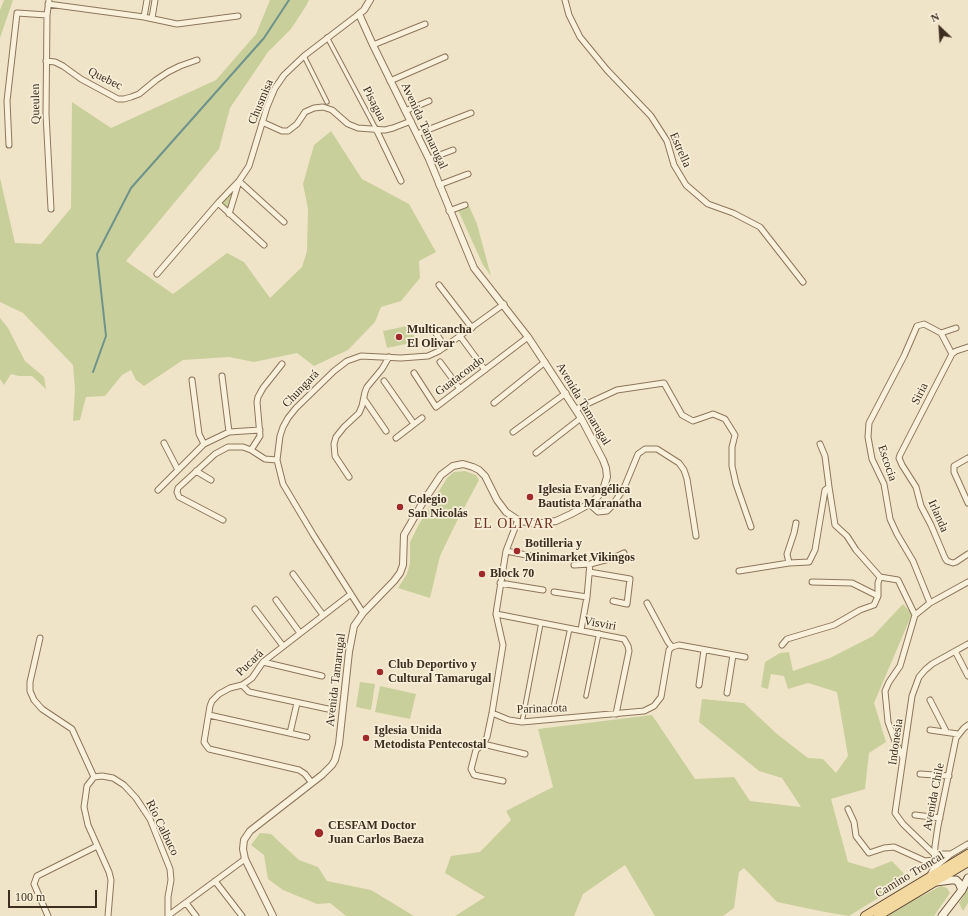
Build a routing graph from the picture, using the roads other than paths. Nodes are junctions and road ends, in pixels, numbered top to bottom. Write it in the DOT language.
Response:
graph roads {
  1 [pos="146,0"];
  2 [pos="155,0"];
  3 [pos="370,0"];
  4 [pos="565,0"];
  5 [pos="48,2"];
  6 [pos="359,14"];
  7 [pos="47,15"];
  8 [pos="238,16"];
  9 [pos="144,17"];
  10 [pos="152,18"];
  11 [pos="425,24"];
  12 [pos="328,37"];
  13 [pos="373,45"];
  14 [pos="304,56"];
  15 [pos="445,58"];
  16 [pos="197,60"];
  17 [pos="46,61"];
  18 [pos="390,81"];
  19 [pos="429,101"];
  20 [pos="327,102"];
  21 [pos="405,111"];
  22 [pos="471,113"];
  23 [pos="411,121"];
  24 [pos="262,122"];
  25 [pos="376,130"];
  26 [pos="418,134"];
  27 [pos="9,146"];
  28 [pos="453,150"];
  29 [pos="429,159"];
  30 [pos="468,174"];
  31 [pos="239,181"];
  32 [pos="401,181"];
  33 [pos="439,185"];
  34 [pos="218,203"];
  35 [pos="465,205"];
  36 [pos="51,209"];
  37 [pos="449,211"];
  38 [pos="229,214"];
  39 [pos="284,222"];
  40 [pos="264,245"];
  41 [pos="157,274"];
  42 [pos="803,282"];
  43 [pos="439,285"];
  44 [pos="504,304"];
  45 [pos="472,328"];
  46 [pos="956,328"];
  47 [pos="435,332"];
  48 [pos="941,333"];
  49 [pos="460,336"];
  50 [pos="528,337"];
  51 [pos="445,347"];
  52 [pos="968,347"];
  53 [pos="952,354"];
  54 [pos="389,357"];
  55 [pos="440,362"];
  56 [pos="545,362"];
  57 [pos="282,364"];
  58 [pos="485,370"];
  59 [pos="414,373"];
  60 [pos="222,376"];
  61 [pos="192,380"];
  62 [pos="384,381"];
  63 [pos="460,389"];
  64 [pos="566,393"];
  65 [pos="364,399"];
  66 [pos="494,403"];
  67 [pos="576,409"];
  68 [pos="422,418"];
  69 [pos="581,418"];
  70 [pos="414,424"];
  71 [pos="260,430"];
  72 [pos="386,431"];
  73 [pos="229,432"];
  74 [pos="513,432"];
  75 [pos="396,438"];
  76 [pos="164,443"];
  77 [pos="204,444"];
  78 [pos="820,444"];
  79 [pos="250,450"];
  80 [pos="536,453"];
  81 [pos="899,458"];
  82 [pos="968,458"];
  83 [pos="277,460"];
  84 [pos="178,470"];
  85 [pos="196,471"];
  86 [pos="348,477"];
  87 [pos="211,480"];
  88 [pos="829,487"];
  89 [pos="158,490"];
  90 [pos="968,503"];
  91 [pos="589,504"];
  92 [pos="223,520"];
  93 [pos="518,520"];
  94 [pos="796,523"];
  95 [pos="751,527"];
  96 [pos="696,536"];
  97 [pos="506,551"];
  98 [pos="624,553"];
  99 [pos="968,554"];
  100 [pos="547,559"];
  101 [pos="789,563"];
  102 [pos="590,564"];
  103 [pos="574,565"];
  104 [pos="739,571"];
  105 [pos="590,572"];
  106 [pos="293,574"];
  107 [pos="880,576"];
  108 [pos="812,582"];
  109 [pos="968,582"];
  110 [pos="500,583"];
  111 [pos="544,590"];
  112 [pos="554,592"];
  113 [pos="351,594"];
  114 [pos="878,596"];
  115 [pos="587,597"];
  116 [pos="276,600"];
  117 [pos="613,601"];
  118 [pos="647,603"];
  119 [pos="930,603"];
  120 [pos="255,609"];
  121 [pos="363,613"];
  122 [pos="496,614"];
  123 [pos="323,615"];
  124 [pos="915,615"];
  125 [pos="541,623"];
  126 [pos="570,628"];
  127 [pos="581,630"];
  128 [pos="300,633"];
  129 [pos="599,634"];
  130 [pos="40,638"];
  131 [pos="968,644"];
  132 [pos="283,646"];
  133 [pos="782,646"];
  134 [pos="672,647"];
  135 [pos="704,650"];
  136 [pos="955,651"];
  137 [pos="733,655"];
  138 [pos="745,656"];
  139 [pos="263,662"];
  140 [pos="322,676"];
  141 [pos="968,676"];
  142 [pos="242,685"];
  143 [pos="699,685"];
  144 [pos="727,693"];
  145 [pos="586,696"];
  146 [pos="930,700"];
  147 [pos="297,703"];
  148 [pos="553,708"];
  149 [pos="328,709"];
  150 [pos="492,713"];
  151 [pos="616,714"];
  152 [pos="209,715"];
  153 [pos="522,722"];
  154 [pos="968,725"];
  155 [pos="930,730"];
  156 [pos="946,731"];
  157 [pos="290,733"];
  158 [pos="958,734"];
  159 [pos="307,737"];
  160 [pos="483,744"];
  161 [pos="525,754"];
  162 [pos="903,758"];
  163 [pos="920,774"];
  164 [pos="948,776"];
  165 [pos="94,777"];
  166 [pos="503,781"];
  167 [pos="312,783"];
  168 [pos="848,810"];
  169 [pos="915,815"];
  170 [pos="940,818"];
  171 [pos="968,844"];
  172 [pos="97,846"];
  173 [pos="951,854"];
  174 [pos="968,854"];
  175 [pos="934,857"];
  176 [pos="245,859"];
  177 [pos="968,862"];
  178 [pos="934,868"];
  179 [pos="968,878"];
  180 [pos="932,880"];
  181 [pos="215,881"];
  182 [pos="962,890"];
  183 [pos="186,903"];
  184 [pos="169,915"];
  185 [pos="48,916"];
  186 [pos="108,916"];
  187 [pos="196,916"];
  188 [pos="242,916"];
  189 [pos="273,916"];
  190 [pos="865,916"];
  191 [pos="878,916"];
  192 [pos="942,916"];
  1 -- 9 [label="street"];
  2 -- 10 [label="street"];
  3 -- 6 [label="street"];
  4 -- 42 [label="street, Estrella"];
  5 -- 7 [label="street, Queulen"];
  5 -- 9 [label="street"];
  6 -- 12 [label="street, Chusmisa"];
  6 -- 13 [label="street, Avenida Tamarugal"];
  7 -- 17 [label="street, Queulen"];
  7 -- 27 [label="street"];
  8 -- 10 [label="street"];
  9 -- 10 [label="street"];
  11 -- 13 [label="street"];
  12 -- 14 [label="street, Chusmisa"];
  12 -- 25 [label="street, Pisagua"];
  13 -- 18 [label="street, Avenida Tamarugal"];
  14 -- 20 [label="street"];
  14 -- 24 [label="street, Chusmisa"];
  15 -- 18 [label="street"];
  16 -- 17 [label="street, Quebec"];
  17 -- 36 [label="street, Queulen"];
  18 -- 21 [label="street, Avenida Tamarugal"];
  19 -- 21 [label="street"];
  21 -- 23 [label="street, Avenida Tamarugal"];
  22 -- 26 [label="street"];
  23 -- 25 [label="street"];
  23 -- 26 [label="street, Avenida Tamarugal"];
  24 -- 25 [label="street"];
  24 -- 31 [label="street, Chusmisa"];
  25 -- 32 [label="street, Pisagua"];
  26 -- 29 [label="street, Avenida Tamarugal"];
  28 -- 29 [label="street"];
  29 -- 33 [label="street, Avenida Tamarugal"];
  30 -- 33 [label="street"];
  31 -- 34 [label="street, Chusmisa"];
  31 -- 38 [label="street, Chusmisa"];
  31 -- 39 [label="street"];
  33 -- 37 [label="street, Avenida Tamarugal"];
  34 -- 38 [label="street"];
  34 -- 41 [label="street, Chusmisa"];
  35 -- 37 [label="street"];
  37 -- 44 [label="street, Avenida Tamarugal"];
  38 -- 40 [label="street"];
  43 -- 45 [label="street"];
  44 -- 45 [label="street, Chungará"];
  44 -- 50 [label="street, Avenida Tamarugal"];
  45 -- 49 [label="street, Chungará"];
  46 -- 48 [label="street"];
  47 -- 51 [label="street"];
  48 -- 53 [label="street"];
  48 -- 119 [label="street, Escocia"];
  49 -- 51 [label="street, Chungará"];
  49 -- 58 [label="street"];
  50 -- 56 [label="street, Avenida Tamarugal"];
  50 -- 58 [label="street, Guatacondo"];
  51 -- 54 [label="street, Chungará"];
  52 -- 53 [label="street"];
  53 -- 81 [label="street, Siria"];
  54 -- 65 [label="street"];
  54 -- 83 [label="street, Chungará"];
  55 -- 63 [label="street"];
  56 -- 64 [label="street, Avenida Tamarugal"];
  56 -- 66 [label="street"];
  57 -- 71 [label="street"];
  58 -- 63 [label="street, Guatacondo"];
  59 -- 63 [label="street, Guatacondo"];
  60 -- 73 [label="street"];
  61 -- 77 [label="street"];
  62 -- 70 [label="street"];
  64 -- 67 [label="street, Avenida Tamarugal"];
  64 -- 74 [label="street"];
  65 -- 72 [label="street"];
  65 -- 86 [label="street"];
  67 -- 69 [label="street, Avenida Tamarugal"];
  67 -- 95 [label="street"];
  68 -- 70 [label="street"];
  69 -- 80 [label="street"];
  69 -- 91 [label="street, Avenida Tamarugal"];
  70 -- 75 [label="street"];
  71 -- 73 [label="street"];
  71 -- 79 [label="street"];
  73 -- 77 [label="street"];
  76 -- 84 [label="street"];
  77 -- 84 [label="street"];
  78 -- 88 [label="street"];
  79 -- 83 [label="street"];
  79 -- 85 [label="street"];
  81 -- 99 [label="street, Irlanda"];
  82 -- 90 [label="street"];
  83 -- 113 [label="street, Chungará"];
  84 -- 89 [label="street"];
  85 -- 87 [label="street"];
  85 -- 92 [label="street"];
  88 -- 101 [label="street"];
  88 -- 107 [label="street"];
  91 -- 93 [label="street, Avenida Tamarugal"];
  91 -- 96 [label="street"];
  93 -- 97 [label="street"];
  93 -- 121 [label="street, Avenida Tamarugal"];
  94 -- 101 [label="street"];
  97 -- 100 [label="street"];
  97 -- 110 [label="street"];
  98 -- 102 [label="street"];
  101 -- 104 [label="street"];
  102 -- 103 [label="street"];
  102 -- 105 [label="street"];
  105 -- 115 [label="street"];
  105 -- 117 [label="street"];
  106 -- 123 [label="street"];
  107 -- 114 [label="street"];
  107 -- 124 [label="street"];
  108 -- 114 [label="street"];
  109 -- 119 [label="street"];
  110 -- 111 [label="street"];
  110 -- 122 [label="street"];
  112 -- 115 [label="street"];
  113 -- 121 [label="street, Chungará"];
  113 -- 123 [label="street, Pucará"];
  114 -- 133 [label="street"];
  115 -- 127 [label="street"];
  116 -- 128 [label="street"];
  118 -- 134 [label="street"];
  119 -- 124 [label="street"];
  120 -- 132 [label="street"];
  121 -- 167 [label="street, Avenida Tamarugal"];
  122 -- 125 [label="street, Visviri"];
  122 -- 150 [label="street"];
  123 -- 128 [label="street, Pucará"];
  124 -- 162 [label="street"];
  125 -- 126 [label="street, Visviri"];
  125 -- 153 [label="street"];
  126 -- 127 [label="street, Visviri"];
  126 -- 148 [label="street"];
  127 -- 129 [label="street, Visviri"];
  128 -- 132 [label="street, Pucará"];
  129 -- 145 [label="street"];
  129 -- 151 [label="street, Visviri"];
  130 -- 165 [label="street"];
  131 -- 136 [label="street, Indonesia"];
  132 -- 139 [label="street, Pucará"];
  134 -- 135 [label="street"];
  134 -- 151 [label="street, Parinacota"];
  135 -- 137 [label="street"];
  135 -- 143 [label="street"];
  136 -- 141 [label="street"];
  136 -- 162 [label="street, Indonesia"];
  137 -- 138 [label="street"];
  137 -- 144 [label="street"];
  139 -- 140 [label="street"];
  139 -- 142 [label="street, Pucará"];
  142 -- 147 [label="street"];
  142 -- 152 [label="street, Pucará"];
  146 -- 156 [label="street"];
  147 -- 149 [label="street"];
  147 -- 157 [label="street"];
  150 -- 153 [label="street, Parinacota"];
  150 -- 160 [label="street"];
  151 -- 153 [label="street, Parinacota"];
  152 -- 157 [label="street"];
  152 -- 167 [label="street, Pucará"];
  154 -- 158 [label="street"];
  155 -- 156 [label="street"];
  156 -- 158 [label="street"];
  157 -- 159 [label="street"];
  158 -- 164 [label="street, Avenida Chile"];
  160 -- 161 [label="street"];
  160 -- 166 [label="street"];
  162 -- 175 [label="street, Indonesia"];
  163 -- 164 [label="street"];
  164 -- 170 [label="street, Avenida Chile"];
  165 -- 172 [label="street"];
  165 -- 184 [label="street, Río Calbuco"];
  167 -- 176 [label="street, Avenida Tamarugal"];
  168 -- 175 [label="street, Camino Troncal"];
  169 -- 170 [label="street"];
  170 -- 175 [label="street, Avenida Chile"];
  171 -- 173 [label="street, Camino Troncal"];
  172 -- 185 [label="street"];
  172 -- 186 [label="street"];
  173 -- 175 [label="street, Camino Troncal"];
  173 -- 178 [label="street, Camino Troncal"];
  174 -- 180 [label="main road, Camino Troncal"];
  175 -- 178 [label="street, Avenida Chile"];
  176 -- 181 [label="street"];
  176 -- 189 [label="street, Avenida Tamarugal"];
  177 -- 180 [label="main road, Camino Troncal"];
  178 -- 180 [label="street, Avenida Chile"];
  179 -- 182 [label="main road"];
  180 -- 182 [label="main road"];
  180 -- 190 [label="main road, Camino Troncal"];
  180 -- 191 [label="main road, Camino Troncal"];
  181 -- 183 [label="street"];
  181 -- 188 [label="street"];
  182 -- 192 [label="main road"];
  183 -- 184 [label="street"];
  183 -- 187 [label="street"];
}
